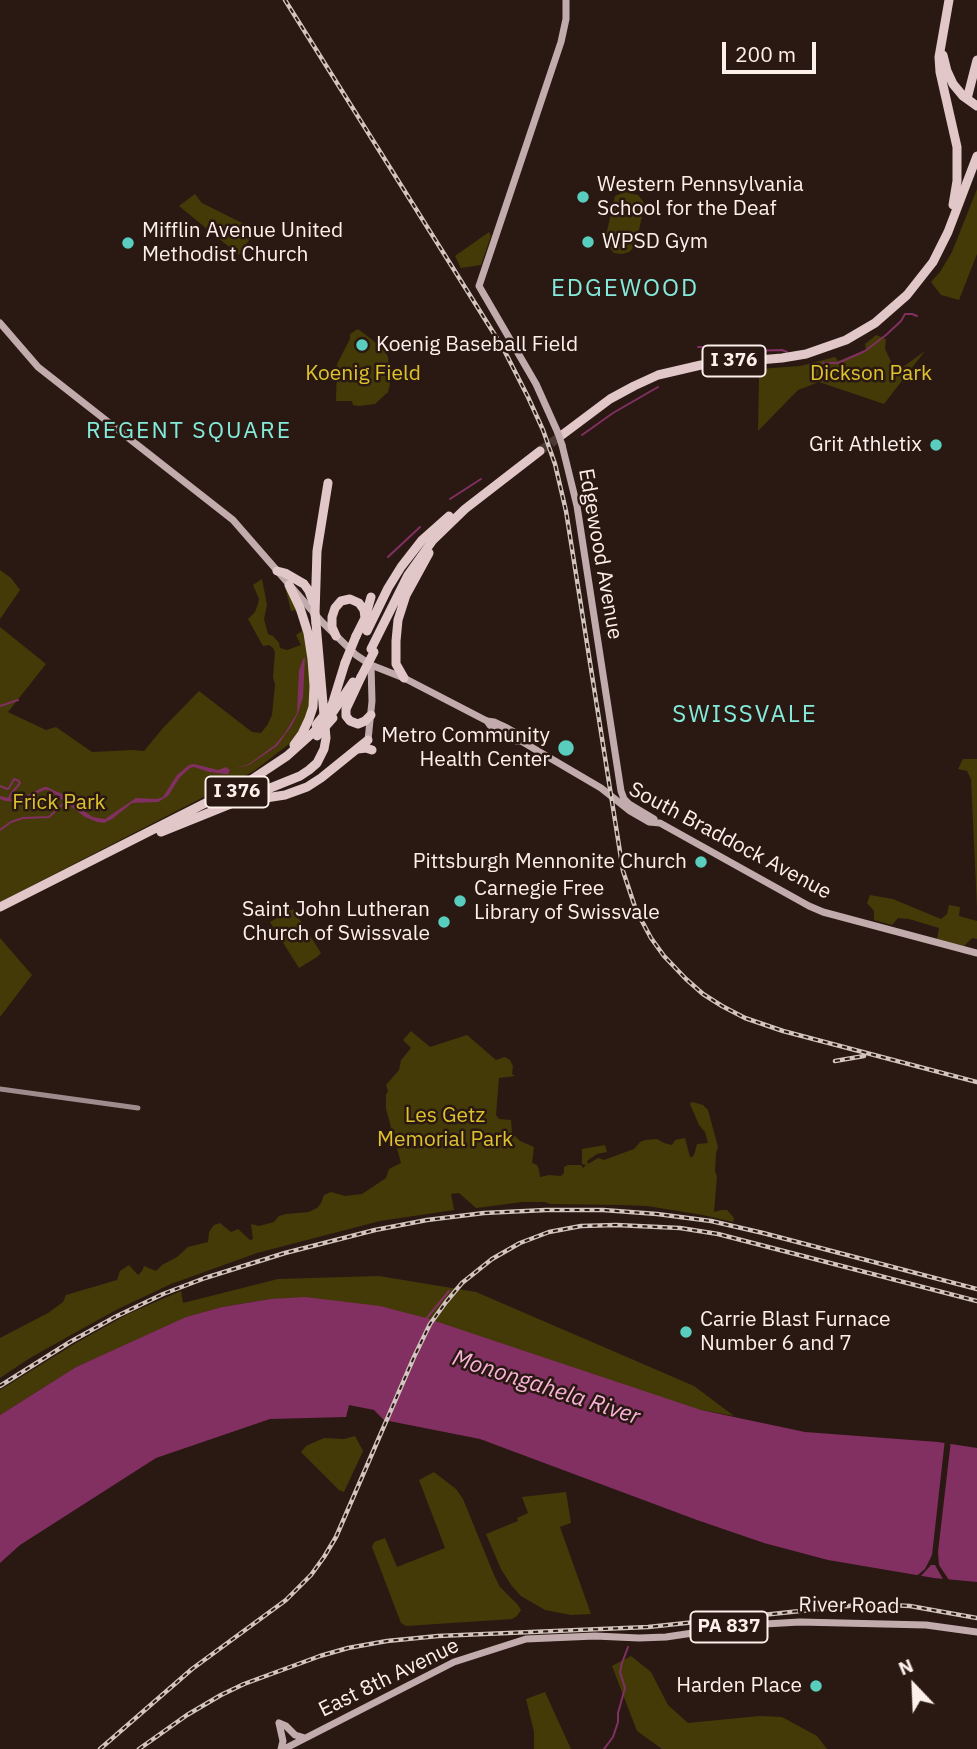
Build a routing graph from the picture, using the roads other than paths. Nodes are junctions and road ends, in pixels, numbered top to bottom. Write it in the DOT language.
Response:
graph roads {
  1 [pos="566,0"];
  2 [pos="949,0"];
  3 [pos="942,36"];
  4 [pos="977,60"];
  5 [pos="967,99"];
  6 [pos="977,106"];
  7 [pos="977,156"];
  8 [pos="977,170"];
  9 [pos="928,269"];
  10 [pos="0,323"];
  11 [pos="561,438"];
  12 [pos="500,482"];
  13 [pos="328,483"];
  14 [pos="431,549"];
  15 [pos="277,570"];
  16 [pos="289,584"];
  17 [pos="371,597"];
  18 [pos="315,613"];
  19 [pos="365,618"];
  20 [pos="367,631"];
  21 [pos="336,636"];
  22 [pos="373,650"];
  23 [pos="371,665"];
  24 [pos="383,670"];
  25 [pos="359,676"];
  26 [pos="404,678"];
  27 [pos="372,681"];
  28 [pos="333,711"];
  29 [pos="371,715"];
  30 [pos="316,730"];
  31 [pos="368,740"];
  32 [pos="291,748"];
  33 [pos="358,749"];
  34 [pos="372,750"];
  35 [pos="234,789"];
  36 [pos="228,805"];
  37 [pos="660,823"];
  38 [pos="149,836"];
  39 [pos="0,910"];
  40 [pos="977,953"];
  41 [pos="0,1089"];
  42 [pos="138,1108"];
  43 [pos="977,1632"];
  44 [pos="595,1636"];
  45 [pos="306,1738"];
  46 [pos="283,1749"];
  1 -- 11 [label="main road, Edgewood Avenue"];
  2 -- 3 [label="highway"];
  3 -- 5 [label="highway"];
  3 -- 9 [label="highway"];
  4 -- 5 [label="highway"];
  5 -- 6 [label="highway"];
  7 -- 9 [label="highway, I 376"];
  8 -- 11 [label="highway, I 376"];
  9 -- 11 [label="highway, I 376"];
  10 -- 15 [label="main road, South Braddock Avenue"];
  11 -- 37 [label="main road, Edgewood Avenue"];
  12 -- 14 [label="highway, I 376"];
  12 -- 20 [label="highway"];
  12 -- 22 [label="highway, I 376"];
  13 -- 18 [label="highway"];
  14 -- 22 [label="highway, I 376"];
  14 -- 26 [label="highway"];
  15 -- 16 [label="main road, South Braddock Avenue"];
  15 -- 18 [label="highway"];
  16 -- 21 [label="main road, South Braddock Avenue"];
  16 -- 32 [label="highway"];
  17 -- 19 [label="highway"];
  18 -- 36 [label="highway"];
  19 -- 21 [label="highway"];
  19 -- 28 [label="highway, bridge"];
  21 -- 23 [label="main road, South Braddock Avenue"];
  22 -- 25 [label="highway, I 376, bridge"];
  23 -- 24 [label="main road, South Braddock Avenue"];
  23 -- 27 [label="main road"];
  24 -- 26 [label="main road, South Braddock Avenue"];
  24 -- 27 [label="main road"];
  25 -- 28 [label="highway, I 376"];
  25 -- 29 [label="highway"];
  26 -- 37 [label="main road, South Braddock Avenue"];
  27 -- 29 [label="main road"];
  28 -- 30 [label="highway, I 376, bridge"];
  29 -- 31 [label="main road"];
  30 -- 32 [label="highway"];
  30 -- 35 [label="highway, I 376"];
  30 -- 38 [label="highway, I 376"];
  31 -- 33 [label="highway"];
  32 -- 35 [label="highway"];
  33 -- 34 [label="highway"];
  33 -- 36 [label="highway"];
  35 -- 39 [label="highway, I 376"];
  36 -- 38 [label="highway"];
  37 -- 40 [label="main road, South Braddock Avenue"];
  38 -- 39 [label="highway, I 376"];
  41 -- 42 [label="main road"];
  43 -- 44 [label="main road, River Road / PA 837"];
  44 -- 45 [label="main road, East 8th Avenue / PA 837"];
  45 -- 46 [label="main road, East 8th Avenue / PA 837"];
  45 -- 46 [label="main road"];
}
